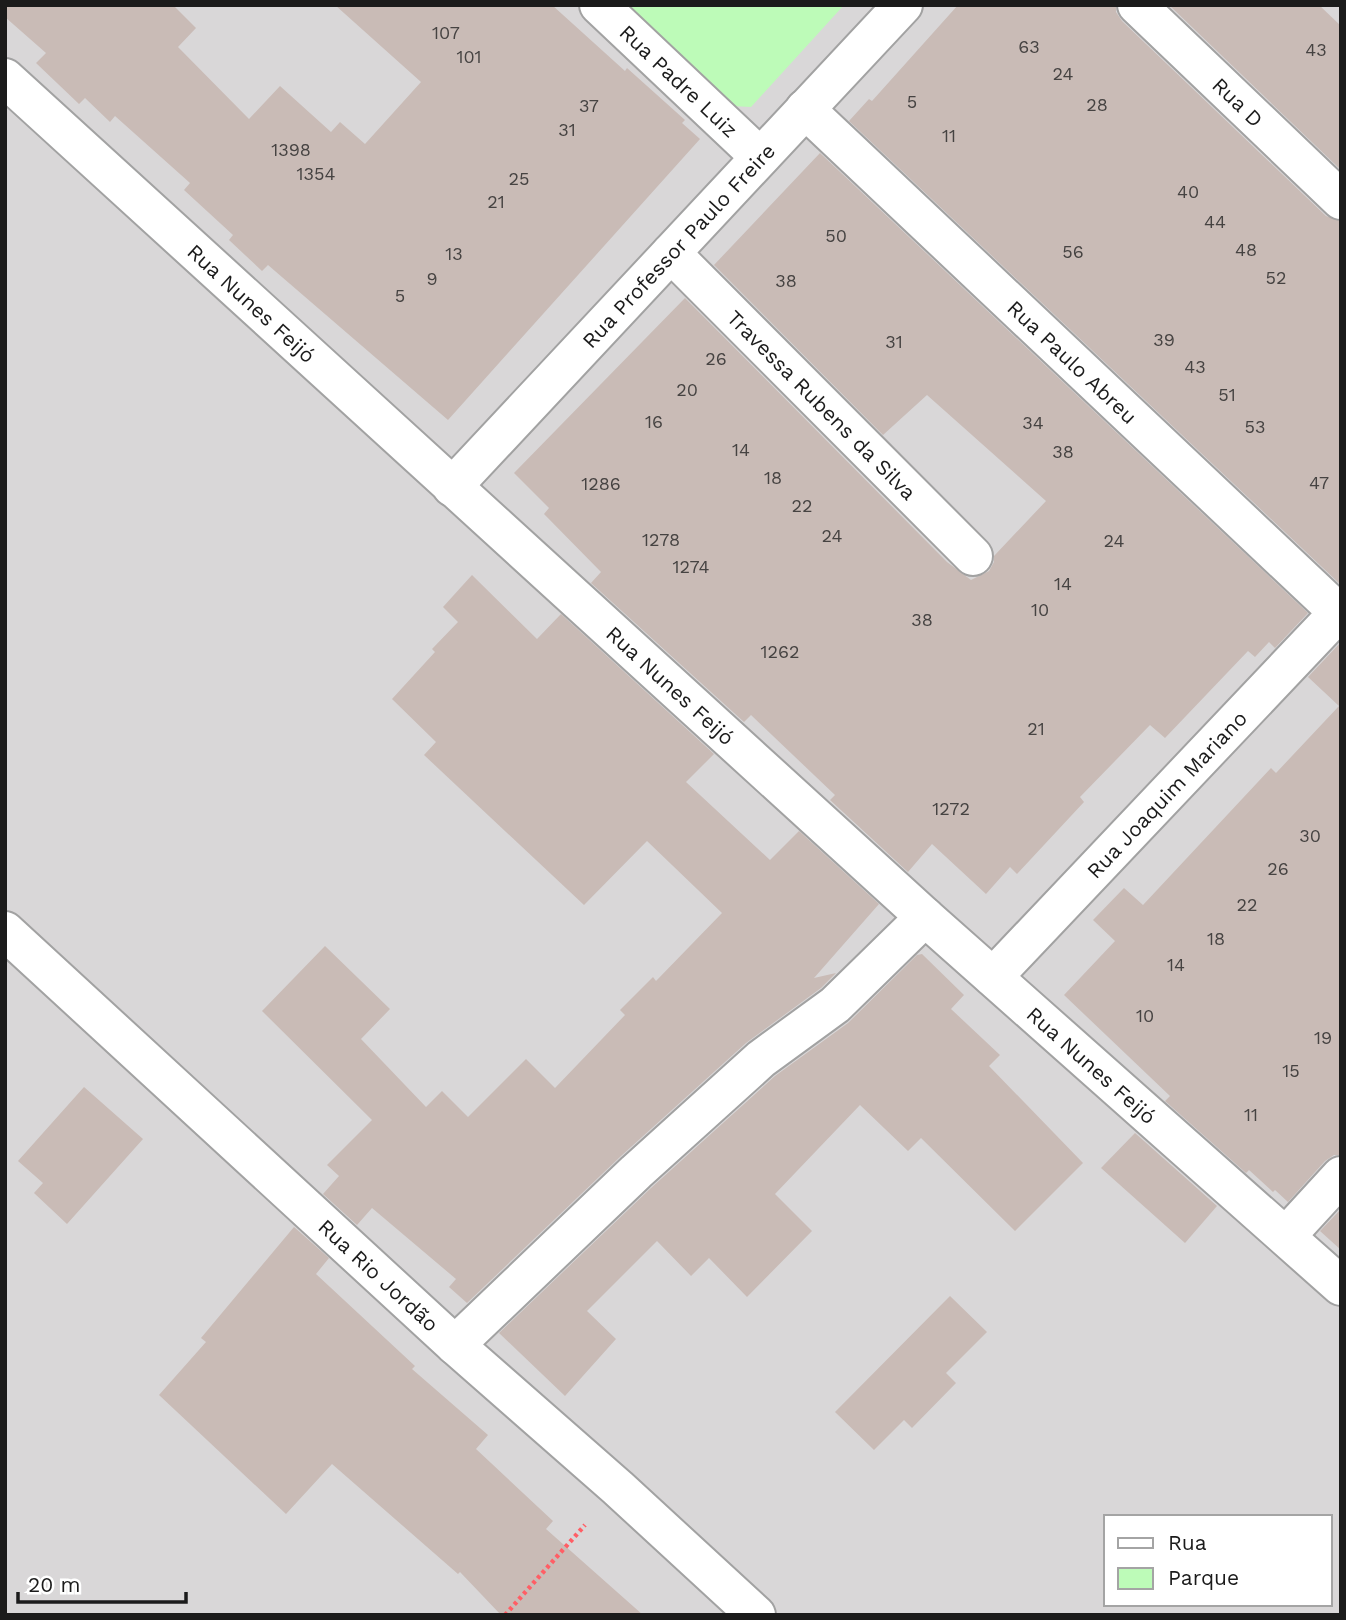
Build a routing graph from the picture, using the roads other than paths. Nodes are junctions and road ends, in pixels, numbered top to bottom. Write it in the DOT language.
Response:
graph roads {
  1 [pos="599,5"];
  2 [pos="903,5"];
  3 [pos="1137,5"];
  4 [pos="5,78"];
  5 [pos="805,109"];
  6 [pos="760,157"];
  7 [pos="1341,200"];
  8 [pos="671,253"];
  9 [pos="452,487"];
  10 [pos="973,556"];
  11 [pos="1340,612"];
  12 [pos="925,917"];
  13 [pos="5,931"];
  14 [pos="993,977"];
  15 [pos="1341,1176"];
  16 [pos="1286,1236"];
  17 [pos="1341,1286"];
  18 [pos="455,1345"];
  19 [pos="756,1615"];
  1 -- 6 [label="street, Rua Padre Luiz"];
  2 -- 5 [label="street, Rua Professor Paulo Freire"];
  3 -- 7 [label="street, Rua D"];
  4 -- 9 [label="street, Rua Nunes Feijó"];
  5 -- 6 [label="street, Rua Professor Paulo Freire"];
  5 -- 11 [label="street, Rua Paulo Abreu"];
  6 -- 8 [label="street, Rua Professor Paulo Freire"];
  8 -- 9 [label="street, Rua Professor Paulo Freire"];
  8 -- 10 [label="street, Travessa Rubens da Silva"];
  9 -- 12 [label="street, Rua Nunes Feijó"];
  11 -- 14 [label="street, Rua Joaquim Mariano"];
  12 -- 14 [label="street, Rua Nunes Feijó"];
  12 -- 18 [label="street"];
  13 -- 18 [label="street, Rua Rio Jordão"];
  14 -- 16 [label="street, Rua Nunes Feijó"];
  15 -- 16 [label="street"];
  16 -- 17 [label="street, Rua Nunes Feijó"];
  18 -- 19 [label="street, Rua Rio Jordão"];
}
